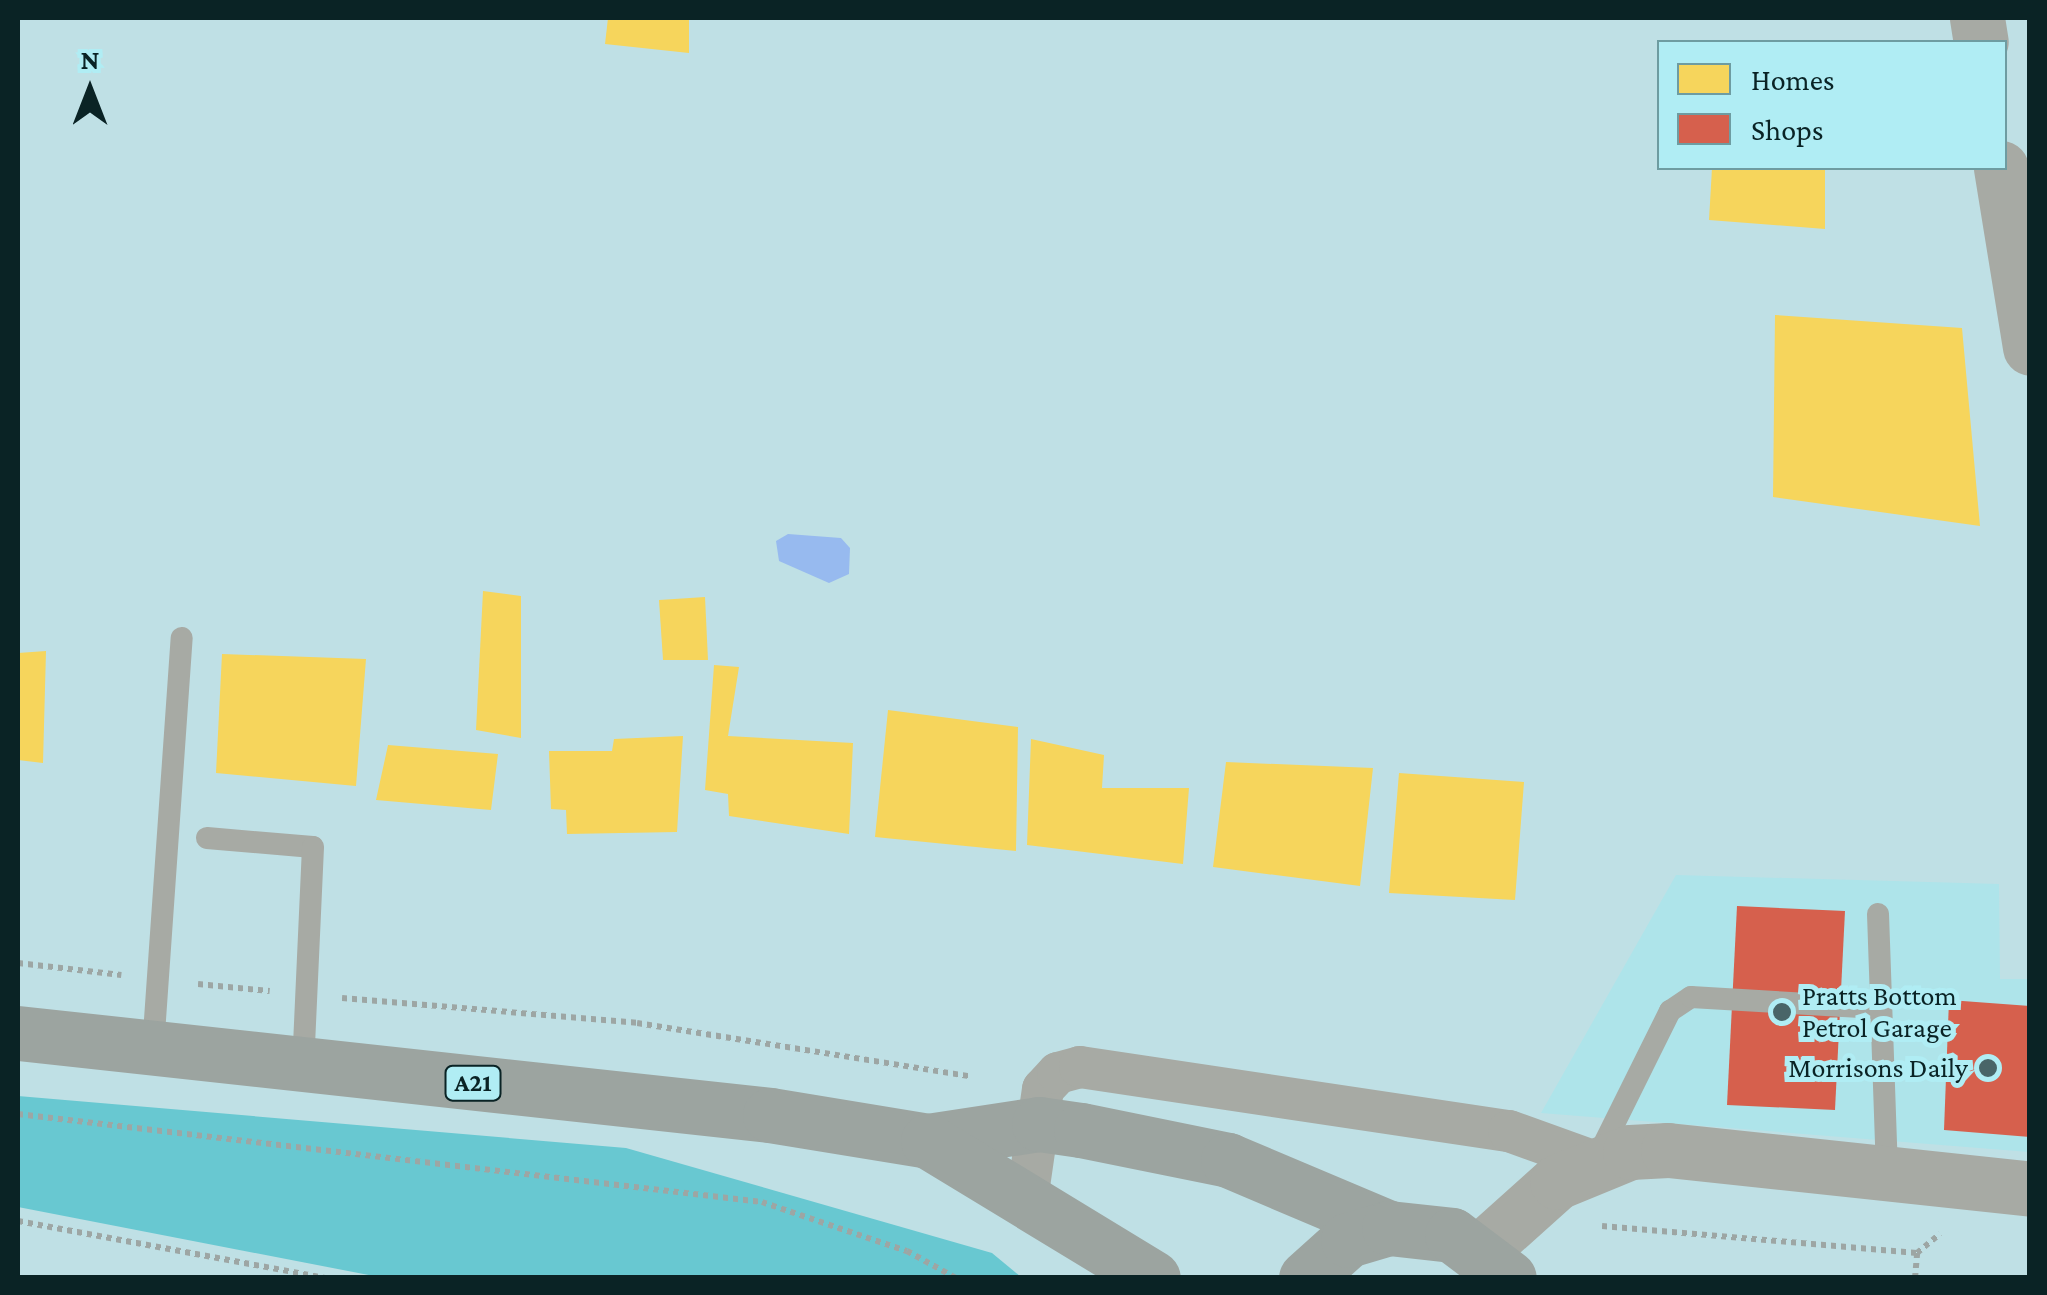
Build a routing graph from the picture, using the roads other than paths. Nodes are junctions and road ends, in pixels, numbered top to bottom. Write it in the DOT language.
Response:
graph roads {
  1 [pos="2000,170"];
  2 [pos="2030,348"];
  3 [pos="182,638"];
  4 [pos="207,838"];
  5 [pos="1878,914"];
  6 [pos="1878,1008"];
  7 [pos="18,1033"];
  8 [pos="153,1048"];
  9 [pos="304,1064"];
  10 [pos="1041,1107"];
  11 [pos="928,1142"];
  12 [pos="1595,1162"];
  13 [pos="1887,1174"];
  14 [pos="2030,1189"];
  15 [pos="1027,1200"];
  16 [pos="1389,1228"];
  17 [pos="1501,1270"];
  18 [pos="1153,1278"];
  19 [pos="1306,1278"];
  1 -- 2 [label="street"];
  3 -- 8 [label="lane"];
  4 -- 9 [label="lane"];
  5 -- 6 [label="lane"];
  6 -- 12 [label="lane"];
  6 -- 13 [label="lane"];
  7 -- 8 [label="highway, A21"];
  8 -- 9 [label="highway, A21"];
  9 -- 11 [label="highway, A21"];
  10 -- 11 [label="highway, A21"];
  10 -- 12 [label="street"];
  10 -- 15 [label="street"];
  10 -- 16 [label="highway, A21"];
  11 -- 15 [label="highway, A21"];
  12 -- 13 [label="street"];
  12 -- 17 [label="street"];
  13 -- 14 [label="street"];
  15 -- 18 [label="highway, A21"];
  16 -- 17 [label="highway"];
  16 -- 19 [label="highway"];
}
